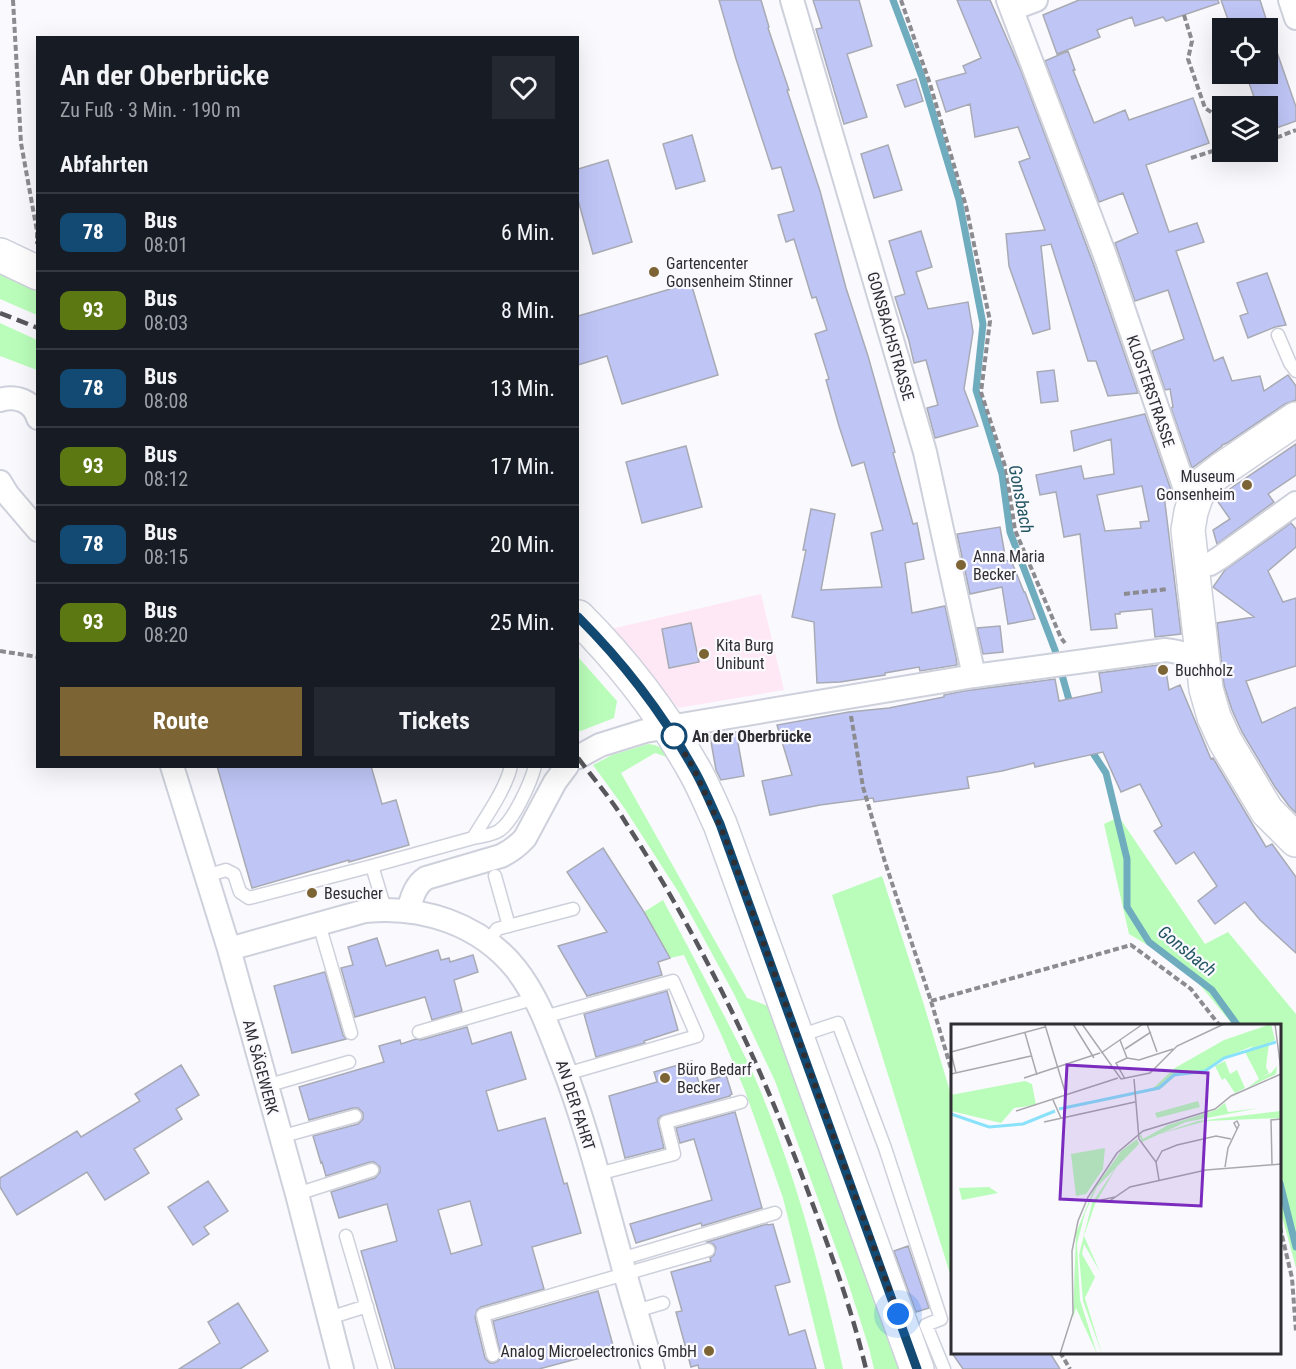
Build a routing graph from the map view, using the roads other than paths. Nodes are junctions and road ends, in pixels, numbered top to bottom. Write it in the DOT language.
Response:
graph roads {
  1 [pos="792,0"];
  2 [pos="1036,0"];
  3 [pos="1290,0"];
  4 [pos="1010,4"];
  5 [pos="1296,18"];
  6 [pos="0,255"];
  7 [pos="35,272"];
  8 [pos="1278,335"];
  9 [pos="1296,371"];
  10 [pos="0,400"];
  11 [pos="36,411"];
  12 [pos="1296,419"];
  13 [pos="0,482"];
  14 [pos="1196,497"];
  15 [pos="1296,503"];
  16 [pos="36,528"];
  17 [pos="1193,567"];
  18 [pos="579,618"];
  19 [pos="1202,656"];
  20 [pos="974,676"];
  21 [pos="669,727"];
  22 [pos="579,756"];
  23 [pos="173,768"];
  24 [pos="511,768"];
  25 [pos="534,768"];
  26 [pos="566,768"];
  27 [pos="473,838"];
  28 [pos="1296,840"];
  29 [pos="372,866"];
  30 [pos="206,876"];
  31 [pos="495,876"];
  32 [pos="385,909"];
  33 [pos="573,909"];
  34 [pos="408,910"];
  35 [pos="319,924"];
  36 [pos="509,926"];
  37 [pos="488,943"];
  38 [pos="229,949"];
  39 [pos="540,1007"];
  40 [pos="419,1032"];
  41 [pos="351,1033"];
  42 [pos="798,1036"];
  43 [pos="349,1062"];
  44 [pos="566,1074"];
  45 [pos="266,1086"];
  46 [pos="741,1102"];
  47 [pos="355,1116"];
  48 [pos="280,1137"];
  49 [pos="372,1170"];
  50 [pos="598,1174"];
  51 [pos="297,1194"];
  52 [pos="775,1213"];
  53 [pos="346,1236"];
  54 [pos="708,1250"];
  55 [pos="623,1267"];
  56 [pos="663,1303"];
  57 [pos="367,1306"];
  58 [pos="636,1311"];
  59 [pos="329,1318"];
  60 [pos="493,1355"];
  61 [pos="342,1369"];
  62 [pos="385,1369"];
  63 [pos="653,1369"];
  64 [pos="917,1369"];
  65 [pos="944,1369"];
  1 -- 20 [label="street, GONSBACHSTRASSE"];
  2 -- 4 [label="street"];
  3 -- 5 [label="street"];
  4 -- 14 [label="street, KLOSTERSTRASSE"];
  6 -- 7 [label="street"];
  8 -- 9 [label="lane"];
  10 -- 11 [label="street"];
  12 -- 14 [label="street"];
  13 -- 16 [label="street"];
  14 -- 17 [label="street"];
  15 -- 17 [label="street"];
  17 -- 19 [label="street"];
  18 -- 21 [label="street"];
  19 -- 20 [label="street"];
  19 -- 28 [label="street"];
  20 -- 21 [label="street"];
  21 -- 22 [label="street"];
  21 -- 42 [label="street"];
  23 -- 30 [label="street, AM SÄGEWERK"];
  24 -- 27 [label="lane"];
  25 -- 27 [label="lane"];
  26 -- 34 [label="street"];
  27 -- 29 [label="lane"];
  29 -- 30 [label="lane"];
  29 -- 32 [label="lane"];
  30 -- 38 [label="street, AM SÄGEWERK"];
  31 -- 36 [label="lane"];
  32 -- 34 [label="street, AN DER FAHRT"];
  32 -- 35 [label="street, AN DER FAHRT"];
  33 -- 36 [label="lane"];
  34 -- 37 [label="street, AN DER FAHRT"];
  35 -- 38 [label="street, AN DER FAHRT"];
  35 -- 41 [label="lane"];
  36 -- 37 [label="lane"];
  37 -- 39 [label="street, AN DER FAHRT"];
  38 -- 45 [label="street, AM SÄGEWERK"];
  39 -- 40 [label="lane"];
  39 -- 44 [label="street, AN DER FAHRT"];
  39 -- 44 [label="lane"];
  42 -- 64 [label="street"];
  42 -- 65 [label="lane"];
  43 -- 45 [label="lane"];
  44 -- 50 [label="street, AN DER FAHRT"];
  45 -- 48 [label="street, AM SÄGEWERK"];
  46 -- 50 [label="lane"];
  47 -- 48 [label="lane"];
  48 -- 51 [label="street, AM SÄGEWERK"];
  49 -- 51 [label="lane"];
  50 -- 55 [label="street, AN DER FAHRT"];
  51 -- 59 [label="street, AM SÄGEWERK"];
  52 -- 55 [label="lane"];
  53 -- 57 [label="lane"];
  54 -- 55 [label="lane"];
  55 -- 58 [label="street, AN DER FAHRT"];
  55 -- 60 [label="lane"];
  56 -- 58 [label="lane"];
  57 -- 59 [label="lane"];
  57 -- 62 [label="lane"];
  58 -- 63 [label="street, AN DER FAHRT"];
  59 -- 61 [label="street, AM SÄGEWERK"];
}
